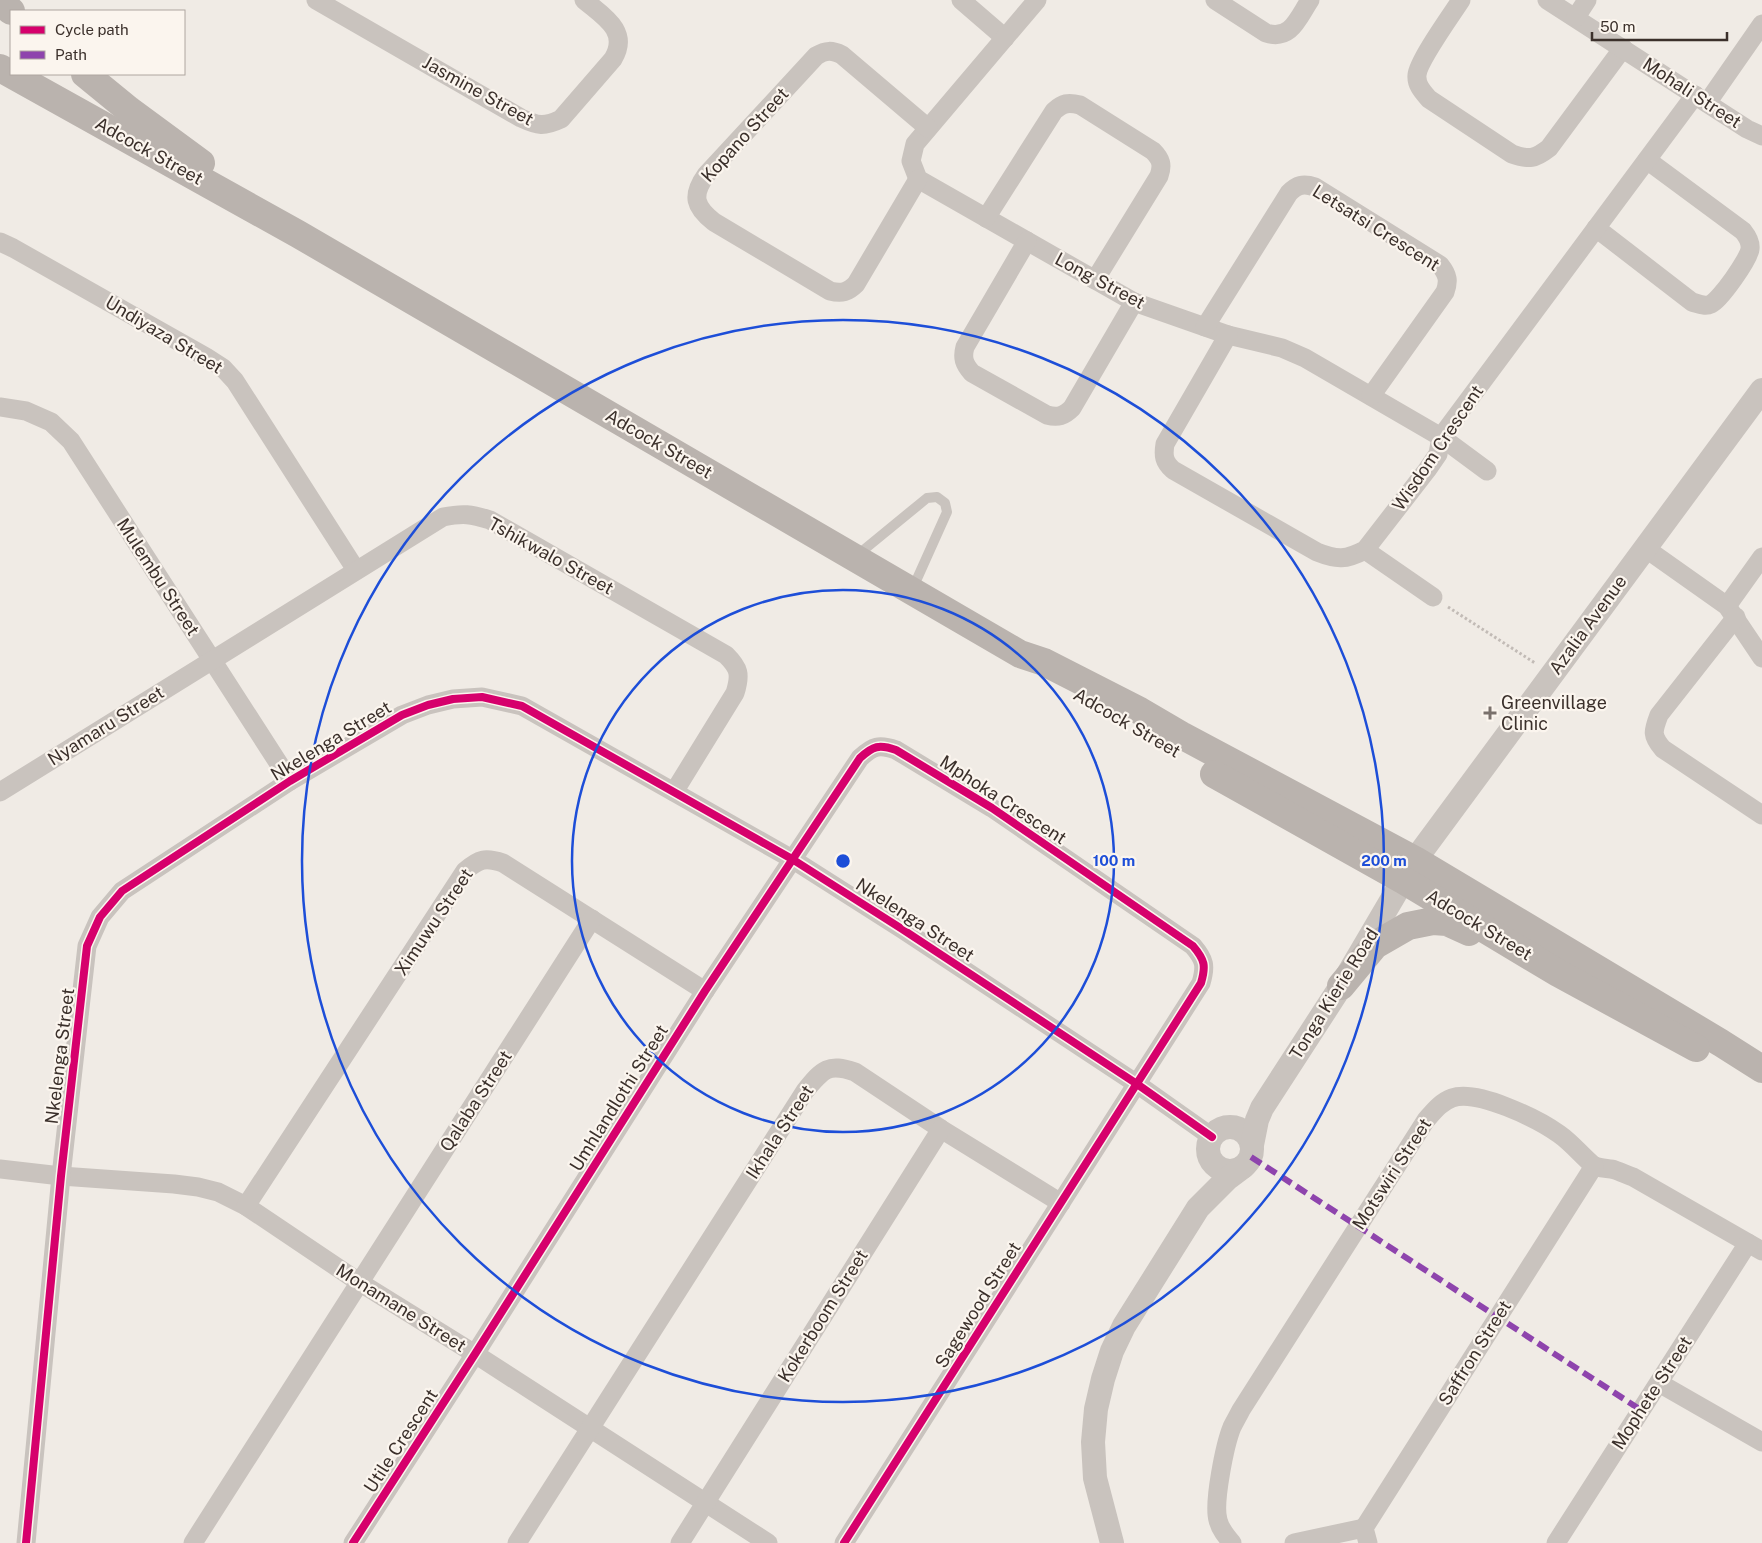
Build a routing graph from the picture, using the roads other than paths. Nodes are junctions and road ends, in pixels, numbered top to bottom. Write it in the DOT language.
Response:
graph roads {
  1 [pos="316,0"];
  2 [pos="584,0"];
  3 [pos="961,0"];
  4 [pos="1037,0"];
  5 [pos="1215,0"];
  6 [pos="1310,0"];
  7 [pos="1461,0"];
  8 [pos="1547,0"];
  9 [pos="1587,0"];
  10 [pos="0,2"];
  11 [pos="10,10"];
  12 [pos="1576,17"];
  13 [pos="1762,24"];
  14 [pos="1005,38"];
  15 [pos="1623,48"];
  16 [pos="13,75"];
  17 [pos="87,75"];
  18 [pos="1701,99"];
  19 [pos="928,128"];
  20 [pos="1762,136"];
  21 [pos="1647,160"];
  22 [pos="918,179"];
  23 [pos="986,218"];
  24 [pos="1596,228"];
  25 [pos="298,234"];
  26 [pos="1027,241"];
  27 [pos="0,242"];
  28 [pos="1095,280"];
  29 [pos="1134,302"];
  30 [pos="1205,327"];
  31 [pos="1228,335"];
  32 [pos="1762,390"];
  33 [pos="1371,396"];
  34 [pos="0,407"];
  35 [pos="1441,437"];
  36 [pos="1487,471"];
  37 [pos="1645,548"];
  38 [pos="1365,550"];
  39 [pos="854,557"];
  40 [pos="1762,557"];
  41 [pos="356,570"];
  42 [pos="911,591"];
  43 [pos="1433,597"];
  44 [pos="1731,612"];
  45 [pos="1762,658"];
  46 [pos="212,660"];
  47 [pos="290,781"];
  48 [pos="0,792"];
  49 [pos="674,792"];
  50 [pos="1762,815"];
  51 [pos="792,859"];
  52 [pos="1409,870"];
  53 [pos="592,919"];
  54 [pos="1558,973"];
  55 [pos="1341,986"];
  56 [pos="705,991"];
  57 [pos="1762,1070"];
  58 [pos="1762,1080"];
  59 [pos="1137,1084"];
  60 [pos="1262,1108"];
  61 [pos="941,1128"];
  62 [pos="1217,1138"];
  63 [pos="1252,1145"];
  64 [pos="1594,1166"];
  65 [pos="1243,1167"];
  66 [pos="0,1169"];
  67 [pos="61,1176"];
  68 [pos="1061,1203"];
  69 [pos="246,1206"];
  70 [pos="1198,1208"];
  71 [pos="1755,1247"];
  72 [pos="360,1282"];
  73 [pos="475,1354"];
  74 [pos="1659,1383"];
  75 [pos="590,1428"];
  76 [pos="1762,1442"];
  77 [pos="705,1503"];
  78 [pos="1366,1536"];
  79 [pos="26,1543"];
  80 [pos="193,1543"];
  81 [pos="353,1543"];
  82 [pos="517,1543"];
  83 [pos="680,1543"];
  84 [pos="768,1543"];
  85 [pos="844,1543"];
  86 [pos="1112,1543"];
  87 [pos="1232,1543"];
  88 [pos="1294,1543"];
  89 [pos="1556,1543"];
  1 -- 2 [label="street, Jasmine Street"];
  3 -- 14 [label="street"];
  4 -- 14 [label="street"];
  5 -- 6 [label="street"];
  7 -- 15 [label="street"];
  8 -- 12 [label="street, Mohali Street"];
  9 -- 12 [label="street"];
  10 -- 11 [label="main road"];
  12 -- 15 [label="street, Mohali Street"];
  13 -- 18 [label="street, Wisdom Crescent"];
  14 -- 19 [label="street"];
  15 -- 18 [label="street, Mohali Street"];
  16 -- 25 [label="main road, Adcock Street"];
  17 -- 25 [label="main road, Adcock Street"];
  18 -- 20 [label="street, Mohali Street"];
  18 -- 21 [label="street, Wisdom Crescent"];
  19 -- 22 [label="street"];
  19 -- 22 [label="street, Kopano Street"];
  21 -- 24 [label="street, Wisdom Crescent"];
  21 -- 24 [label="street"];
  22 -- 23 [label="street, Long Street"];
  23 -- 26 [label="street, Long Street"];
  23 -- 28 [label="street"];
  24 -- 35 [label="street, Wisdom Crescent"];
  25 -- 39 [label="main road, Adcock Street"];
  26 -- 28 [label="street, Long Street"];
  26 -- 29 [label="street"];
  27 -- 41 [label="street, Undiyaza Street"];
  28 -- 29 [label="street, Long Street"];
  29 -- 30 [label="street, Long Street"];
  30 -- 31 [label="street, Long Street"];
  30 -- 33 [label="street, Letsatsi Crescent"];
  31 -- 33 [label="street, Long Street"];
  31 -- 38 [label="street"];
  32 -- 37 [label="street, Azalia Avenue"];
  33 -- 35 [label="street, Long Street"];
  34 -- 46 [label="street, Mulembu Street"];
  35 -- 36 [label="street, Long Street"];
  35 -- 38 [label="street, Wisdom Crescent"];
  37 -- 44 [label="street"];
  37 -- 52 [label="street, Azalia Avenue"];
  38 -- 43 [label="street"];
  39 -- 42 [label="main road, Adcock Street"];
  39 -- 42 [label="lane"];
  40 -- 44 [label="street"];
  41 -- 46 [label="street, Tshikwalo Street"];
  41 -- 49 [label="street, Tshikwalo Street"];
  42 -- 52 [label="main road, Adcock Street"];
  44 -- 45 [label="street"];
  44 -- 50 [label="street"];
  46 -- 47 [label="street, Mulembu Street"];
  46 -- 48 [label="street, Nyamaru Street"];
  47 -- 49 [label="street, Nkelenga Street"];
  47 -- 67 [label="street, Nkelenga Street"];
  49 -- 51 [label="street, Nkelenga Street"];
  51 -- 56 [label="street, Umhlandlothi Street"];
  51 -- 59 [label="street, Nkelenga Street"];
  51 -- 59 [label="street, Mphoka Crescent"];
  52 -- 54 [label="main road, Adcock Street"];
  52 -- 55 [label="street, Tonga Kierie Road"];
  52 -- 57 [label="main road, Adcock Street"];
  53 -- 56 [label="street, Ximuwu Street"];
  53 -- 69 [label="street, Ximuwu Street"];
  53 -- 72 [label="street, Qalaba Street"];
  54 -- 55 [label="main road"];
  54 -- 58 [label="main road, Adcock Street"];
  55 -- 60 [label="street, Tonga Kierie Road"];
  56 -- 73 [label="street, Umhlandlothi Street"];
  59 -- 62 [label="street, Nkelenga Street"];
  59 -- 68 [label="street, Sagewood Street"];
  60 -- 62 [label="street, Tonga Kierie Road"];
  60 -- 63 [label="street, Tonga Kierie Road"];
  61 -- 68 [label="street, Ikhala Street"];
  61 -- 75 [label="street, Ikhala Street"];
  61 -- 77 [label="street, Kokerboom Street"];
  62 -- 63 [label="street"];
  62 -- 65 [label="street"];
  62 -- 70 [label="street"];
  63 -- 65 [label="street"];
  64 -- 71 [label="street"];
  64 -- 78 [label="street, Saffron Street"];
  64 -- 87 [label="street, Motswiri Street"];
  65 -- 70 [label="street"];
  66 -- 67 [label="street"];
  67 -- 69 [label="street, Monamane Street"];
  67 -- 79 [label="street, Nkelenga Street"];
  68 -- 85 [label="street, Sagewood Street"];
  69 -- 72 [label="street, Monamane Street"];
  70 -- 86 [label="street"];
  71 -- 74 [label="street, Mophete Street"];
  72 -- 73 [label="street, Monamane Street"];
  72 -- 80 [label="street"];
  73 -- 75 [label="street, Monamane Street"];
  73 -- 81 [label="street, Utile Crescent"];
  74 -- 76 [label="street"];
  74 -- 89 [label="street, Mophete Street"];
  75 -- 77 [label="street, Monamane Street"];
  75 -- 82 [label="street, Ikhala Street"];
  77 -- 83 [label="street, Kokerboom Street"];
  77 -- 84 [label="street, Monamane Street"];
  78 -- 88 [label="street"];
}
